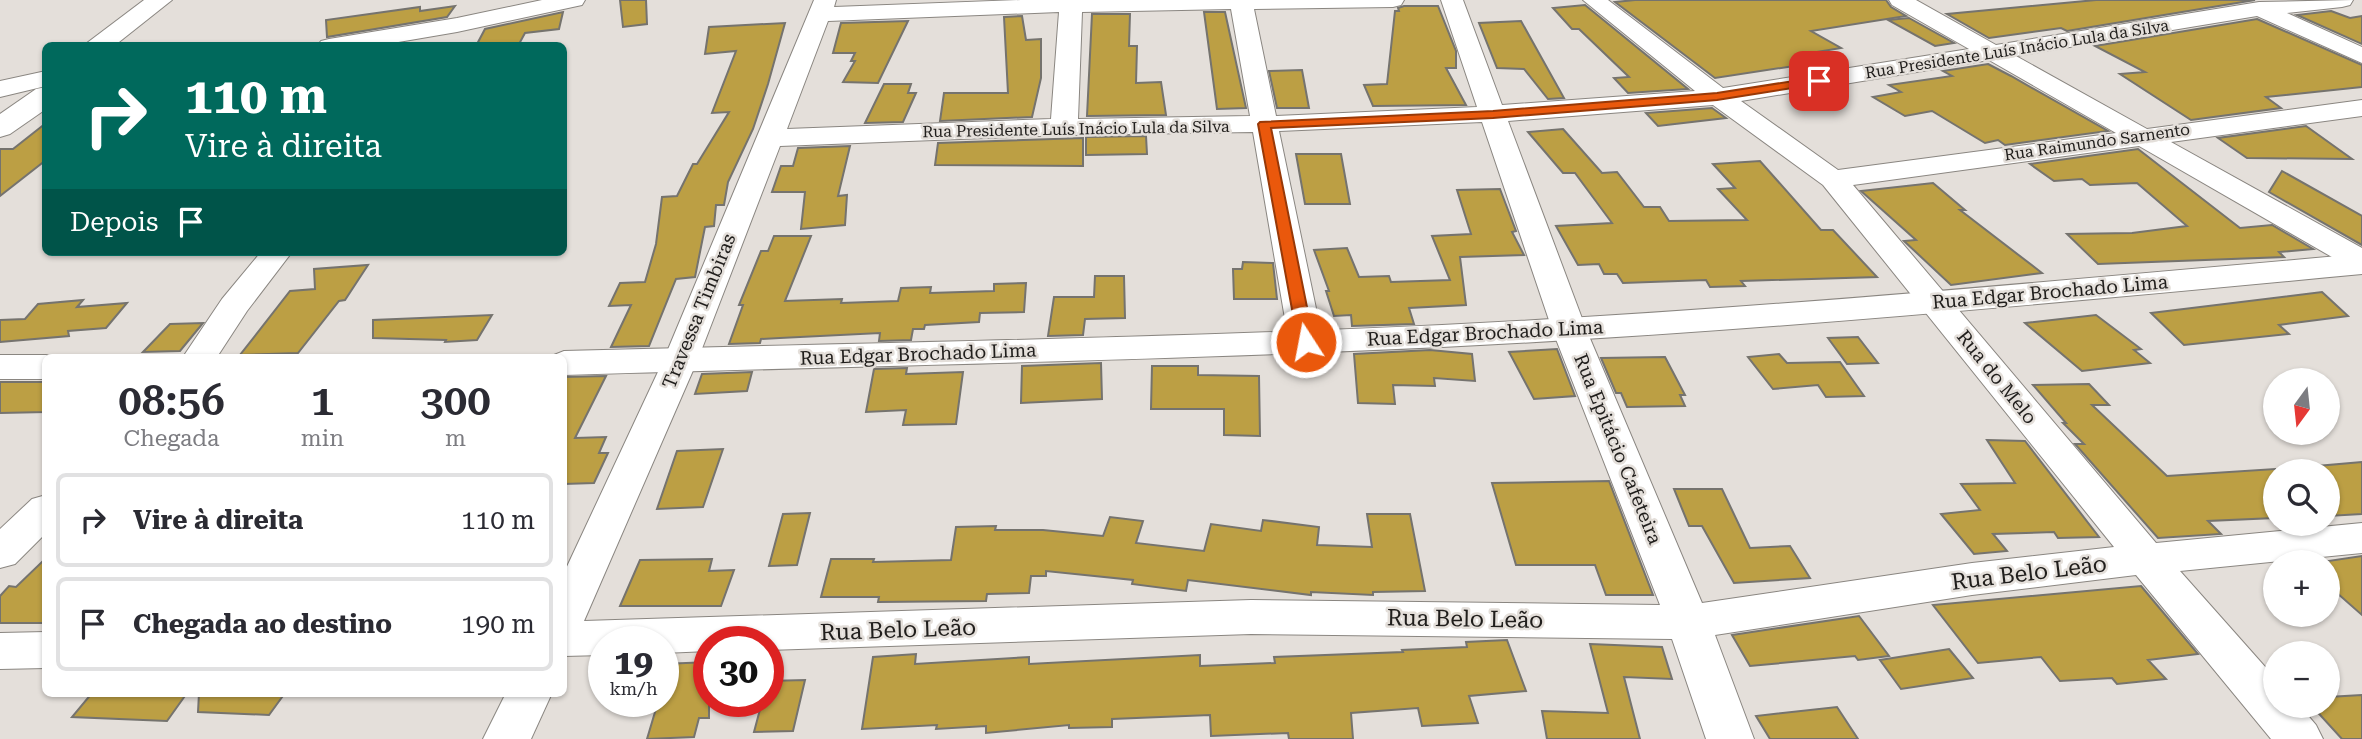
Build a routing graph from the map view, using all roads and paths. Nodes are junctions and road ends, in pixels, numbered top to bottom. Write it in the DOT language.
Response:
graph roads {
  1 [pos="160,0"];
  2 [pos="177,0"];
  3 [pos="463,0"];
  4 [pos="574,0"];
  5 [pos="1393,0"];
  6 [pos="1452,0"];
  7 [pos="1594,0"];
  8 [pos="1900,0"];
  9 [pos="2342,0"];
  10 [pos="1241,1"];
  11 [pos="1070,2"];
  12 [pos="2250,4"];
  13 [pos="823,7"];
  14 [pos="457,25"];
  15 [pos="102,42"];
  16 [pos="119,42"];
  17 [pos="353,42"];
  18 [pos="443,42"];
  19 [pos="1998,53"];
  20 [pos="2362,56"];
  21 [pos="42,86"];
  22 [pos="42,87"];
  23 [pos="42,88"];
  24 [pos="0,89"];
  25 [pos="1717,97"];
  26 [pos="2362,108"];
  27 [pos="0,114"];
  28 [pos="1493,114"];
  29 [pos="1264,124"];
  30 [pos="1064,127"];
  31 [pos="0,128"];
  32 [pos="2141,136"];
  33 [pos="768,138"];
  34 [pos="1833,179"];
  35 [pos="274,256"];
  36 [pos="2362,263"];
  37 [pos="1936,302"];
  38 [pos="1569,329"];
  39 [pos="1306,342"];
  40 [pos="202,354"];
  41 [pos="681,359"];
  42 [pos="567,363"];
  43 [pos="0,367"];
  44 [pos="42,367"];
  45 [pos="42,513"];
  46 [pos="2362,538"];
  47 [pos="0,553"];
  48 [pos="2146,559"];
  49 [pos="567,611"];
  50 [pos="1688,622"];
  51 [pos="567,639"];
  52 [pos="42,650"];
  53 [pos="0,651"];
  54 [pos="527,697"];
  55 [pos="507,739"];
  56 [pos="1730,739"];
  57 [pos="2300,739"];
  1 -- 15 [label="main road"];
  2 -- 16 [label="main road"];
  3 -- 14 [label="street"];
  4 -- 14 [label="street"];
  5 -- 10 [label="street"];
  6 -- 28 [label="street, Rua Epitácio Cafeteira"];
  7 -- 25 [label="street, Rua do Melo"];
  8 -- 19 [label="street"];
  9 -- 12 [label="street, Rua Presidente Luís Inácio Lula da Silva"];
  10 -- 11 [label="street"];
  10 -- 29 [label="street"];
  11 -- 13 [label="street"];
  11 -- 30 [label="street"];
  12 -- 19 [label="street, Rua Presidente Luís Inácio Lula da Silva"];
  12 -- 20 [label="street"];
  13 -- 33 [label="street, Travessa Timbiras"];
  14 -- 17 [label="street"];
  14 -- 18 [label="street"];
  19 -- 25 [label="street, Rua Presidente Luís Inácio Lula da Silva"];
  19 -- 32 [label="street"];
  21 -- 24 [label="street"];
  22 -- 27 [label="main road"];
  23 -- 31 [label="main road"];
  25 -- 28 [label="street, Rua Presidente Luís Inácio Lula da Silva"];
  25 -- 34 [label="street, Rua do Melo"];
  26 -- 32 [label="street, Rua Raimundo Sarnento"];
  28 -- 29 [label="street, Rua Presidente Luís Inácio Lula da Silva"];
  28 -- 38 [label="street, Rua Epitácio Cafeteira"];
  29 -- 30 [label="street, Rua Presidente Luís Inácio Lula da Silva"];
  29 -- 39 [label="street"];
  30 -- 33 [label="street, Rua Presidente Luís Inácio Lula da Silva"];
  32 -- 34 [label="street, Rua Raimundo Sarnento"];
  32 -- 36 [label="street"];
  33 -- 41 [label="street, Travessa Timbiras"];
  34 -- 37 [label="street, Rua do Melo"];
  35 -- 40 [label="street"];
  36 -- 37 [label="main road, Rua Edgar Brochado Lima"];
  37 -- 38 [label="main road, Rua Edgar Brochado Lima"];
  37 -- 48 [label="street, Rua do Melo"];
  38 -- 39 [label="main road, Rua Edgar Brochado Lima"];
  38 -- 50 [label="street, Rua Epitácio Cafeteira"];
  39 -- 41 [label="main road, Rua Edgar Brochado Lima"];
  41 -- 42 [label="main road, Rua Edgar Brochado Lima"];
  41 -- 49 [label="street, Travessa Timbiras"];
  43 -- 44 [label="main road"];
  45 -- 47 [label="street"];
  46 -- 48 [label="street, Rua Belo Leão"];
  48 -- 50 [label="street, Rua Belo Leão"];
  48 -- 57 [label="street, Rua do Melo"];
  50 -- 51 [label="street, Rua Belo Leão"];
  50 -- 56 [label="street, Rua Epitácio Cafeteira"];
  52 -- 53 [label="street"];
  54 -- 55 [label="street"];
}
